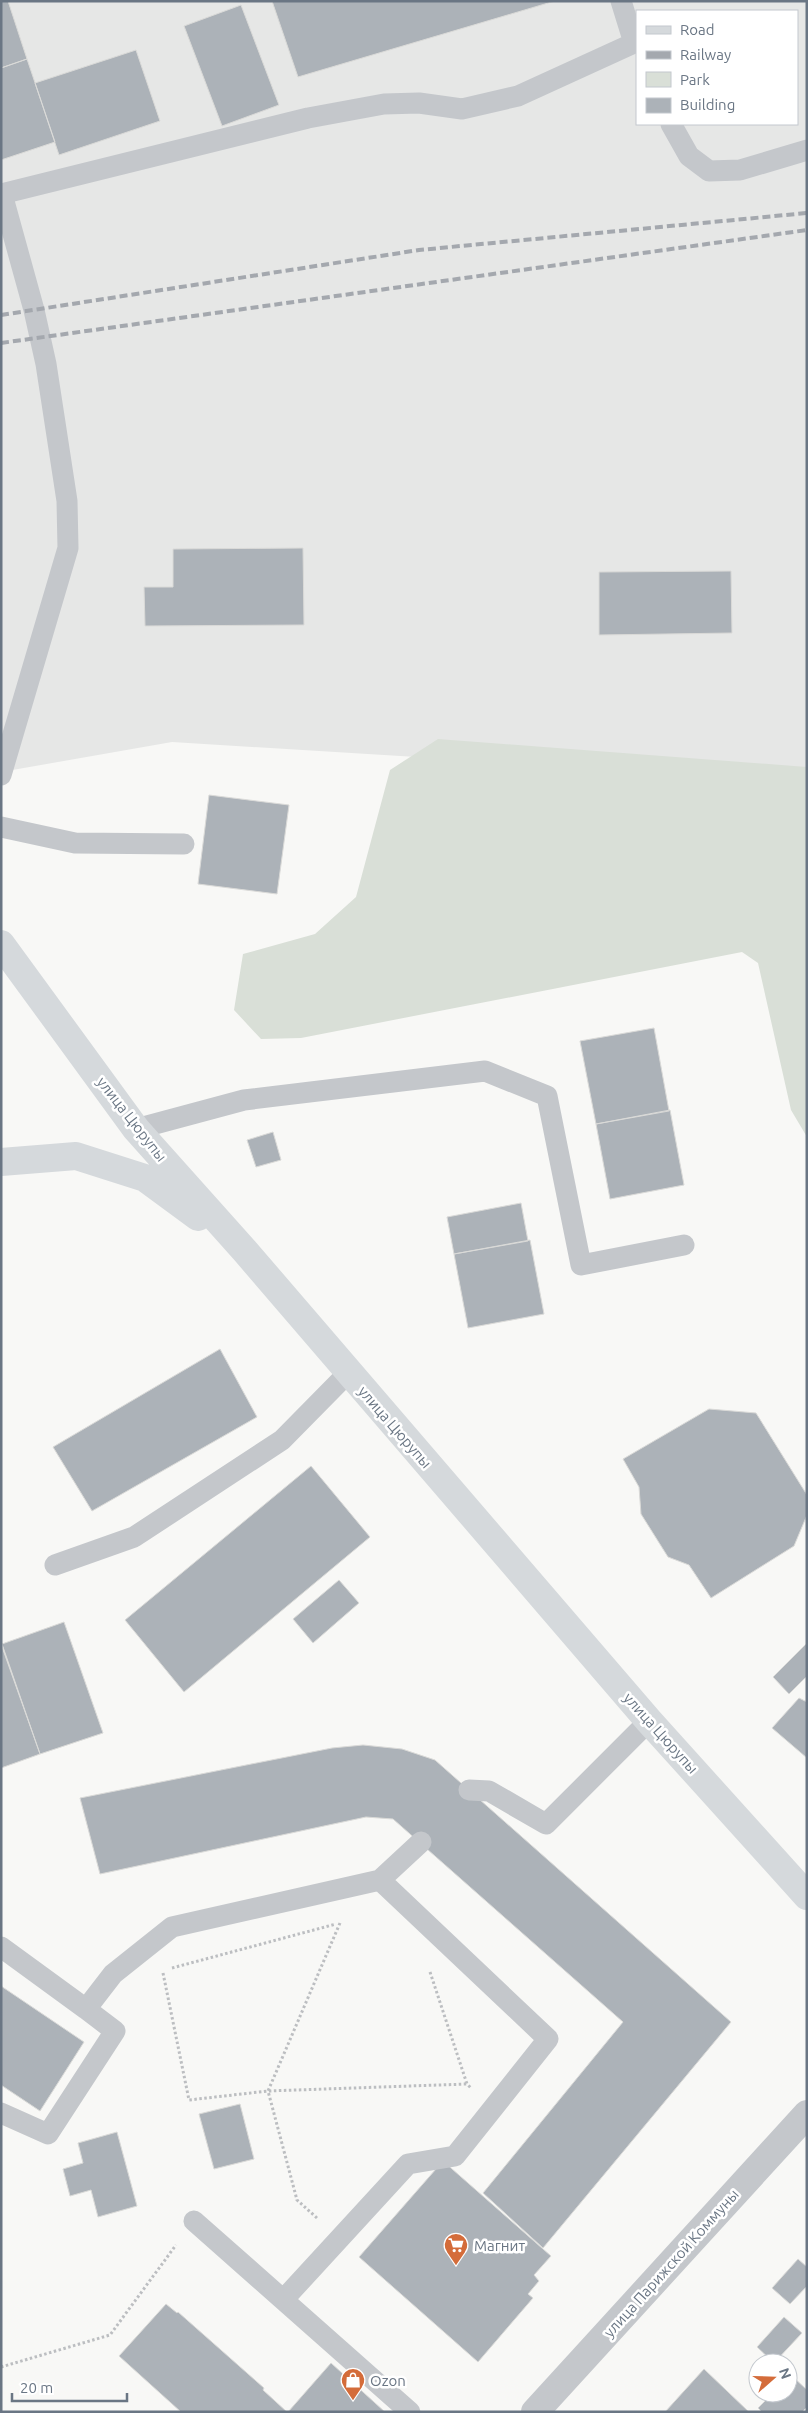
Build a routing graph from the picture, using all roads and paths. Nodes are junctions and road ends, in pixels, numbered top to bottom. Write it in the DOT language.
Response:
graph roads {
  1 [pos="621,1"];
  2 [pos="635,47"];
  3 [pos="672,125"];
  4 [pos="807,150"];
  5 [pos="2,194"];
  6 [pos="1,775"];
  7 [pos="1,827"];
  8 [pos="184,844"];
  9 [pos="1,944"];
  10 [pos="136,1130"];
  11 [pos="1,1162"];
  12 [pos="684,1245"];
  13 [pos="245,1251"];
  14 [pos="348,1372"];
  15 [pos="55,1565"];
  16 [pos="649,1721"];
  17 [pos="469,1790"];
  18 [pos="421,1842"];
  19 [pos="380,1880"];
  20 [pos="807,1896"];
  21 [pos="348,1921"];
  22 [pos="340,1923"];
  23 [pos="1,1947"];
  24 [pos="426,1962"];
  25 [pos="86,2009"];
  26 [pos="467,2084"];
  27 [pos="268,2091"];
  28 [pos="494,2108"];
  29 [pos="1,2113"];
  30 [pos="807,2114"];
  31 [pos="194,2220"];
  32 [pos="339,2238"];
  33 [pos="284,2299"];
  34 [pos="1,2367"];
  35 [pos="541,2410"];
  36 [pos="410,2412"];
  1 -- 2 [label="lane"];
  2 -- 5 [label="lane"];
  3 -- 4 [label="lane"];
  5 -- 6 [label="lane"];
  7 -- 8 [label="lane"];
  9 -- 10 [label="main road, улица Цюрупы"];
  10 -- 12 [label="lane"];
  10 -- 13 [label="main road, улица Цюрупы"];
  11 -- 13 [label="main road"];
  13 -- 14 [label="main road, улица Цюрупы"];
  14 -- 15 [label="lane"];
  14 -- 16 [label="main road, улица Цюрупы"];
  16 -- 17 [label="lane"];
  16 -- 20 [label="main road, улица Цюрупы"];
  18 -- 19 [label="lane"];
  19 -- 25 [label="lane"];
  19 -- 28 [label="lane"];
  21 -- 22 [label="path"];
  22 -- 27 [label="path"];
  22 -- 27 [label="path"];
  23 -- 25 [label="lane"];
  24 -- 26 [label="path"];
  25 -- 29 [label="lane"];
  26 -- 27 [label="path"];
  26 -- 28 [label="path"];
  27 -- 32 [label="path"];
  28 -- 32 [label="lane"];
  30 -- 35 [label="street, улица Парижской Коммуны"];
  31 -- 33 [label="lane"];
  31 -- 34 [label="path"];
  32 -- 33 [label="lane"];
  33 -- 36 [label="lane"];
}
